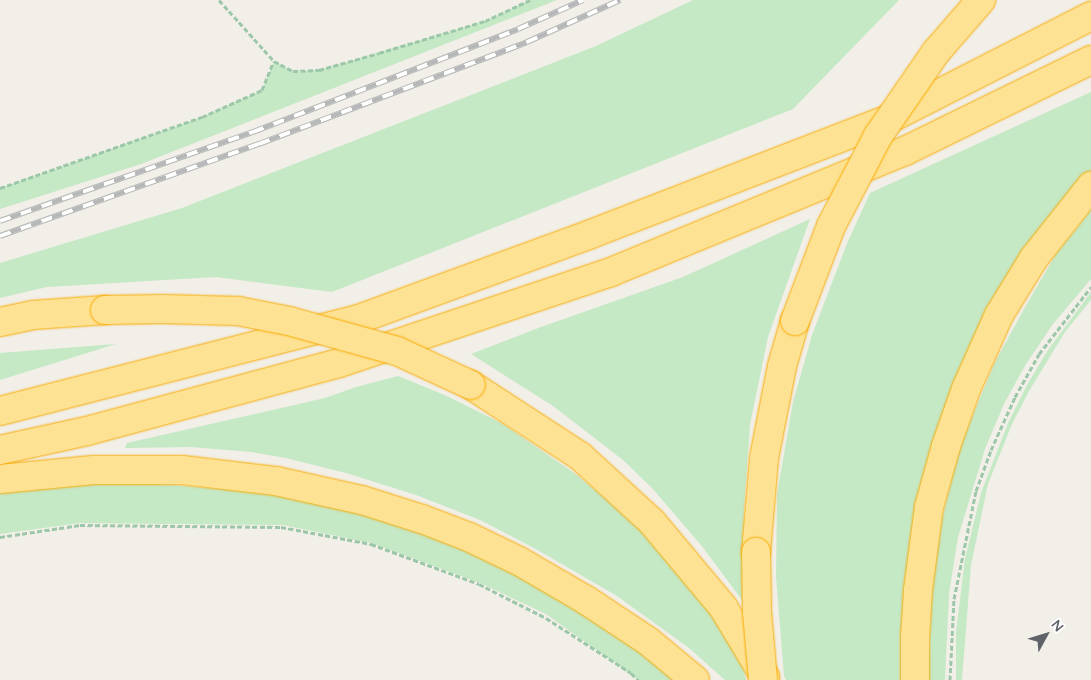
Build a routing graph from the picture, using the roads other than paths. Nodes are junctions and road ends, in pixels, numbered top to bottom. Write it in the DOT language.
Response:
graph roads {
  1 [pos="982,0"];
  2 [pos="1091,16"];
  3 [pos="1091,60"];
  4 [pos="1091,186"];
  5 [pos="0,322"];
  6 [pos="0,411"];
  7 [pos="0,450"];
  8 [pos="0,479"];
  9 [pos="695,680"];
  10 [pos="763,680"];
  11 [pos="767,680"];
  12 [pos="915,680"];
  1 -- 10 [label="highway, bridge"];
  2 -- 6 [label="highway"];
  3 -- 7 [label="highway"];
  4 -- 12 [label="highway"];
  5 -- 11 [label="highway, bridge"];
  8 -- 9 [label="highway"];
}
